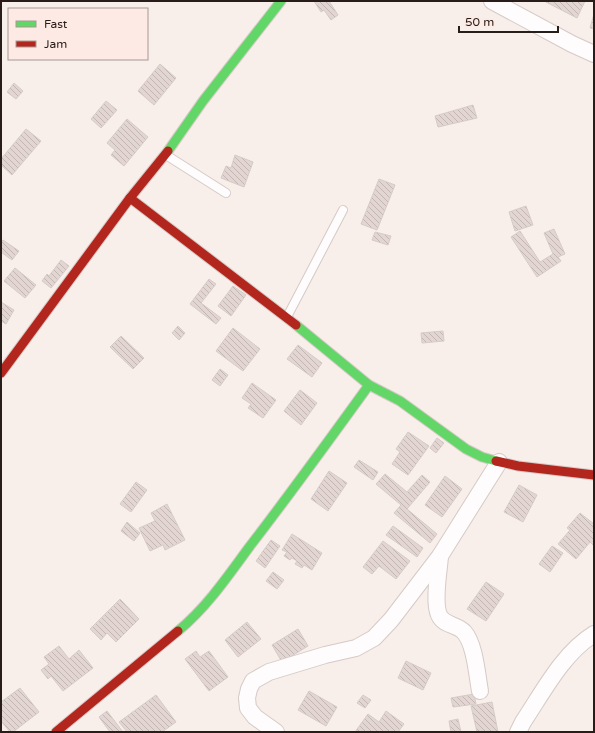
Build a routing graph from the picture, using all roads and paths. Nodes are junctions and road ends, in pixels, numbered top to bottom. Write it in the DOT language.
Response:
graph roads {
  1 [pos="281,1"];
  2 [pos="492,1"];
  3 [pos="594,54"];
  4 [pos="166,154"];
  5 [pos="226,193"];
  6 [pos="130,198"];
  7 [pos="343,210"];
  8 [pos="287,317"];
  9 [pos="1,373"];
  10 [pos="369,385"];
  11 [pos="499,462"];
  12 [pos="594,475"];
  13 [pos="440,556"];
  14 [pos="594,634"];
  15 [pos="480,691"];
  16 [pos="56,732"];
  17 [pos="276,732"];
  18 [pos="518,732"];
  1 -- 4 [label="street"];
  2 -- 3 [label="street"];
  4 -- 5 [label="lane"];
  4 -- 6 [label="street"];
  6 -- 8 [label="street"];
  6 -- 9 [label="street"];
  7 -- 8 [label="lane"];
  8 -- 10 [label="street"];
  10 -- 11 [label="street"];
  10 -- 16 [label="street"];
  11 -- 12 [label="street"];
  11 -- 13 [label="street"];
  13 -- 15 [label="street"];
  13 -- 17 [label="street"];
  14 -- 18 [label="street"];
}
